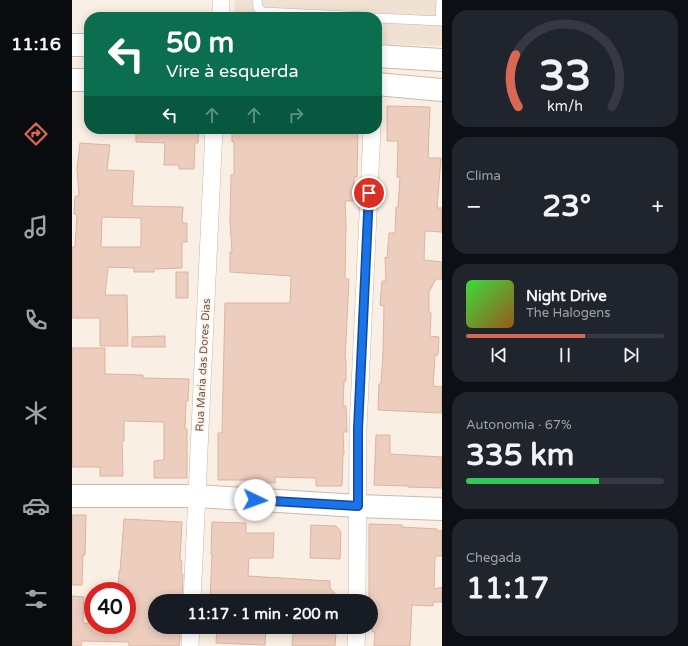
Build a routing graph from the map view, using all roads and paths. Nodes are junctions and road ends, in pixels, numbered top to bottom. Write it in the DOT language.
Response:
graph roads {
  1 [pos="221,0"];
  2 [pos="257,0"];
  3 [pos="441,0"];
  4 [pos="221,12"];
  5 [pos="263,12"];
  6 [pos="382,18"];
  7 [pos="441,21"];
  8 [pos="72,45"];
  9 [pos="84,45"];
  10 [pos="382,56"];
  11 [pos="442,60"];
  12 [pos="72,80"];
  13 [pos="84,80"];
  14 [pos="382,84"];
  15 [pos="442,90"];
  16 [pos="214,134"];
  17 [pos="372,134"];
  18 [pos="72,496"];
  19 [pos="197,496"];
  20 [pos="358,506"];
  21 [pos="442,509"];
  22 [pos="192,594"];
  23 [pos="357,594"];
  24 [pos="191,634"];
  25 [pos="356,634"];
  26 [pos="190,646"];
  27 [pos="356,646"];
  1 -- 4 [label="street"];
  2 -- 5 [label="lane"];
  3 -- 7 [label="lane"];
  6 -- 7 [label="lane"];
  8 -- 9 [label="street"];
  10 -- 11 [label="street"];
  12 -- 13 [label="street"];
  14 -- 15 [label="street"];
  16 -- 19 [label="street, Rua Maria das Dores Dias"];
  17 -- 20 [label="street"];
  18 -- 19 [label="street"];
  19 -- 20 [label="street"];
  19 -- 22 [label="street, Rua Maria das Dores Dias"];
  20 -- 21 [label="street"];
  20 -- 23 [label="street"];
  24 -- 26 [label="street"];
  25 -- 27 [label="street"];
}
